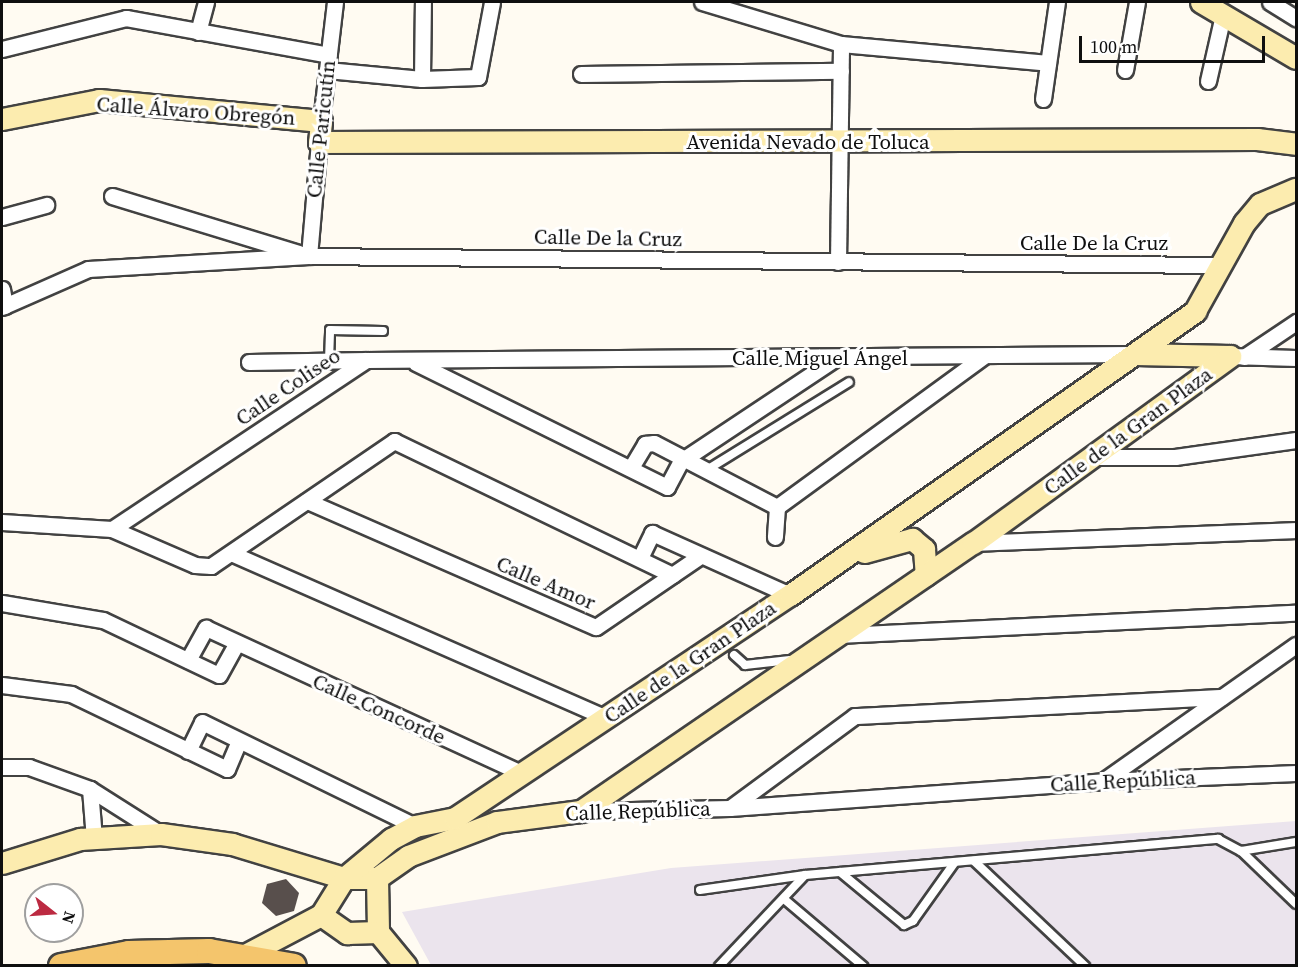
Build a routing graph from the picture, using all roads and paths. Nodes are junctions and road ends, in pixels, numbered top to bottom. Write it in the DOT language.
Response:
graph roads {
  1 [pos="206,2"];
  2 [pos="335,2"];
  3 [pos="423,2"];
  4 [pos="492,2"];
  5 [pos="1057,2"];
  6 [pos="1137,2"];
  7 [pos="1202,2"];
  8 [pos="1270,2"];
  9 [pos="708,3"];
  10 [pos="1223,15"];
  11 [pos="1296,18"];
  12 [pos="198,32"];
  13 [pos="841,44"];
  14 [pos="2,49"];
  15 [pos="1296,58"];
  16 [pos="328,63"];
  17 [pos="1048,63"];
  18 [pos="1125,70"];
  19 [pos="841,71"];
  20 [pos="581,74"];
  21 [pos="422,79"];
  22 [pos="1208,81"];
  23 [pos="1043,99"];
  24 [pos="2,120"];
  25 [pos="321,121"];
  26 [pos="319,142"];
  27 [pos="840,142"];
  28 [pos="1296,144"];
  29 [pos="1296,189"];
  30 [pos="112,196"];
  31 [pos="46,205"];
  32 [pos="2,217"];
  33 [pos="309,256"];
  34 [pos="838,262"];
  35 [pos="1220,265"];
  36 [pos="2,289"];
  37 [pos="3,307"];
  38 [pos="1296,322"];
  39 [pos="383,331"];
  40 [pos="1135,354"];
  41 [pos="983,357"];
  42 [pos="1237,357"];
  43 [pos="836,358"];
  44 [pos="1296,358"];
  45 [pos="366,360"];
  46 [pos="329,361"];
  47 [pos="411,361"];
  48 [pos="249,363"];
  49 [pos="849,382"];
  50 [pos="1296,440"];
  51 [pos="1094,458"];
  52 [pos="681,461"];
  53 [pos="632,466"];
  54 [pos="703,471"];
  55 [pos="307,501"];
  56 [pos="777,507"];
  57 [pos="2,522"];
  58 [pos="112,529"];
  59 [pos="1296,530"];
  60 [pos="775,537"];
  61 [pos="973,543"];
  62 [pos="233,554"];
  63 [pos="700,556"];
  64 [pos="640,558"];
  65 [pos="843,558"];
  66 [pos="672,575"];
  67 [pos="926,575"];
  68 [pos="790,595"];
  69 [pos="2,603"];
  70 [pos="1296,613"];
  71 [pos="837,635"];
  72 [pos="236,644"];
  73 [pos="1296,645"];
  74 [pos="734,655"];
  75 [pos="804,658"];
  76 [pos="188,660"];
  77 [pos="2,685"];
  78 [pos="1222,697"];
  79 [pos="607,718"];
  80 [pos="239,741"];
  81 [pos="188,750"];
  82 [pos="2,767"];
  83 [pos="521,773"];
  84 [pos="1296,773"];
  85 [pos="1103,781"];
  86 [pos="90,789"];
  87 [pos="730,808"];
  88 [pos="581,811"];
  89 [pos="415,826"];
  90 [pos="161,834"];
  91 [pos="94,838"];
  92 [pos="1296,842"];
  93 [pos="1240,851"];
  94 [pos="975,861"];
  95 [pos="955,862"];
  96 [pos="2,863"];
  97 [pos="840,872"];
  98 [pos="805,875"];
  99 [pos="344,878"];
  100 [pos="378,878"];
  101 [pos="700,890"];
  102 [pos="784,899"];
  103 [pos="1296,904"];
  104 [pos="321,915"];
  105 [pos="378,932"];
  106 [pos="245,955"];
  107 [pos="61,966"];
  108 [pos="294,966"];
  109 [pos="406,966"];
  110 [pos="719,966"];
  111 [pos="863,966"];
  112 [pos="1085,966"];
  1 -- 12 [label="street"];
  2 -- 16 [label="street, Calle Paricutín"];
  3 -- 21 [label="street"];
  4 -- 21 [label="street"];
  5 -- 17 [label="street"];
  6 -- 18 [label="street"];
  7 -- 10 [label="street"];
  8 -- 11 [label="street"];
  9 -- 13 [label="street"];
  10 -- 15 [label="street"];
  10 -- 22 [label="street"];
  12 -- 14 [label="street"];
  12 -- 16 [label="street"];
  13 -- 17 [label="street"];
  13 -- 19 [label="street"];
  16 -- 21 [label="street"];
  16 -- 25 [label="street, Calle Paricutín"];
  17 -- 23 [label="street"];
  19 -- 20 [label="street"];
  19 -- 27 [label="street"];
  24 -- 25 [label="street, Calle Álvaro Obregón"];
  25 -- 26 [label="street, Calle Paricutín"];
  26 -- 27 [label="street, Avenida Nevado de Toluca"];
  26 -- 33 [label="street, Calle Paricutín"];
  27 -- 28 [label="street, Avenida Nevado de Toluca"];
  27 -- 34 [label="street"];
  29 -- 35 [label="street, Calle de la Gran Plaza"];
  30 -- 33 [label="street"];
  31 -- 32 [label="street"];
  33 -- 34 [label="street, Calle De la Cruz"];
  33 -- 37 [label="street, Calle De la Cruz"];
  34 -- 35 [label="street, Calle De la Cruz"];
  35 -- 40 [label="street, Calle de la Gran Plaza"];
  36 -- 37 [label="street"];
  38 -- 42 [label="street"];
  39 -- 46 [label="lane"];
  40 -- 41 [label="street, Calle Miguel Ángel"];
  40 -- 42 [label="street, Calle Miguel Ángel"];
  40 -- 65 [label="street, Calle de la Gran Plaza"];
  41 -- 43 [label="street, Calle Miguel Ángel"];
  41 -- 56 [label="street"];
  42 -- 44 [label="street"];
  42 -- 51 [label="street, Calle de la Gran Plaza"];
  43 -- 47 [label="street, Calle Miguel Ángel"];
  43 -- 52 [label="street"];
  45 -- 46 [label="street"];
  45 -- 47 [label="street, Calle Coliseo"];
  45 -- 58 [label="street, Calle Coliseo"];
  46 -- 48 [label="street"];
  47 -- 53 [label="street, Calle Coliseo"];
  49 -- 54 [label="lane"];
  50 -- 51 [label="street"];
  51 -- 61 [label="street, Calle de la Gran Plaza"];
  52 -- 53 [label="street"];
  52 -- 53 [label="street, Calle Coliseo"];
  52 -- 54 [label="street"];
  54 -- 56 [label="street"];
  55 -- 62 [label="street"];
  55 -- 64 [label="street"];
  55 -- 66 [label="street, Calle Amor"];
  56 -- 60 [label="street"];
  57 -- 58 [label="street"];
  58 -- 62 [label="street"];
  59 -- 61 [label="street"];
  61 -- 67 [label="street, Calle de la Gran Plaza"];
  62 -- 79 [label="street"];
  63 -- 64 [label="street"];
  63 -- 66 [label="street, Calle Amor"];
  63 -- 68 [label="street"];
  64 -- 66 [label="street"];
  65 -- 67 [label="street"];
  65 -- 68 [label="street, Calle de la Gran Plaza"];
  67 -- 71 [label="street, Calle de la Gran Plaza"];
  68 -- 79 [label="street, Calle de la Gran Plaza"];
  69 -- 76 [label="street"];
  70 -- 71 [label="street"];
  71 -- 75 [label="street, Calle de la Gran Plaza"];
  72 -- 76 [label="street"];
  72 -- 76 [label="street, Calle Concorde"];
  72 -- 83 [label="street, Calle Concorde"];
  73 -- 78 [label="street"];
  74 -- 75 [label="lane"];
  75 -- 88 [label="street, Calle de la Gran Plaza"];
  77 -- 81 [label="street"];
  78 -- 85 [label="street"];
  78 -- 87 [label="street"];
  79 -- 83 [label="street, Calle de la Gran Plaza"];
  80 -- 81 [label="street"];
  80 -- 81 [label="street"];
  80 -- 89 [label="street"];
  82 -- 86 [label="street"];
  83 -- 89 [label="street, Calle de la Gran Plaza"];
  84 -- 85 [label="street, Calle República"];
  85 -- 87 [label="street, Calle República"];
  86 -- 90 [label="street"];
  86 -- 91 [label="street"];
  87 -- 88 [label="street, Calle República"];
  88 -- 100 [label="street, Calle República"];
  89 -- 99 [label="street, Calle de la Gran Plaza"];
  90 -- 91 [label="street"];
  90 -- 99 [label="street"];
  91 -- 96 [label="street"];
  92 -- 93 [label="lane"];
  93 -- 94 [label="lane"];
  93 -- 103 [label="lane"];
  94 -- 95 [label="lane"];
  94 -- 112 [label="lane"];
  95 -- 97 [label="lane"];
  95 -- 97 [label="lane"];
  97 -- 98 [label="lane"];
  98 -- 101 [label="lane"];
  98 -- 102 [label="lane"];
  99 -- 100 [label="street"];
  99 -- 104 [label="street, Calle de la Gran Plaza"];
  100 -- 105 [label="street"];
  102 -- 110 [label="lane"];
  102 -- 111 [label="lane"];
  104 -- 105 [label="street"];
  104 -- 106 [label="street"];
  105 -- 109 [label="street"];
  106 -- 107 [label="main road"];
  106 -- 108 [label="main road"];
}
